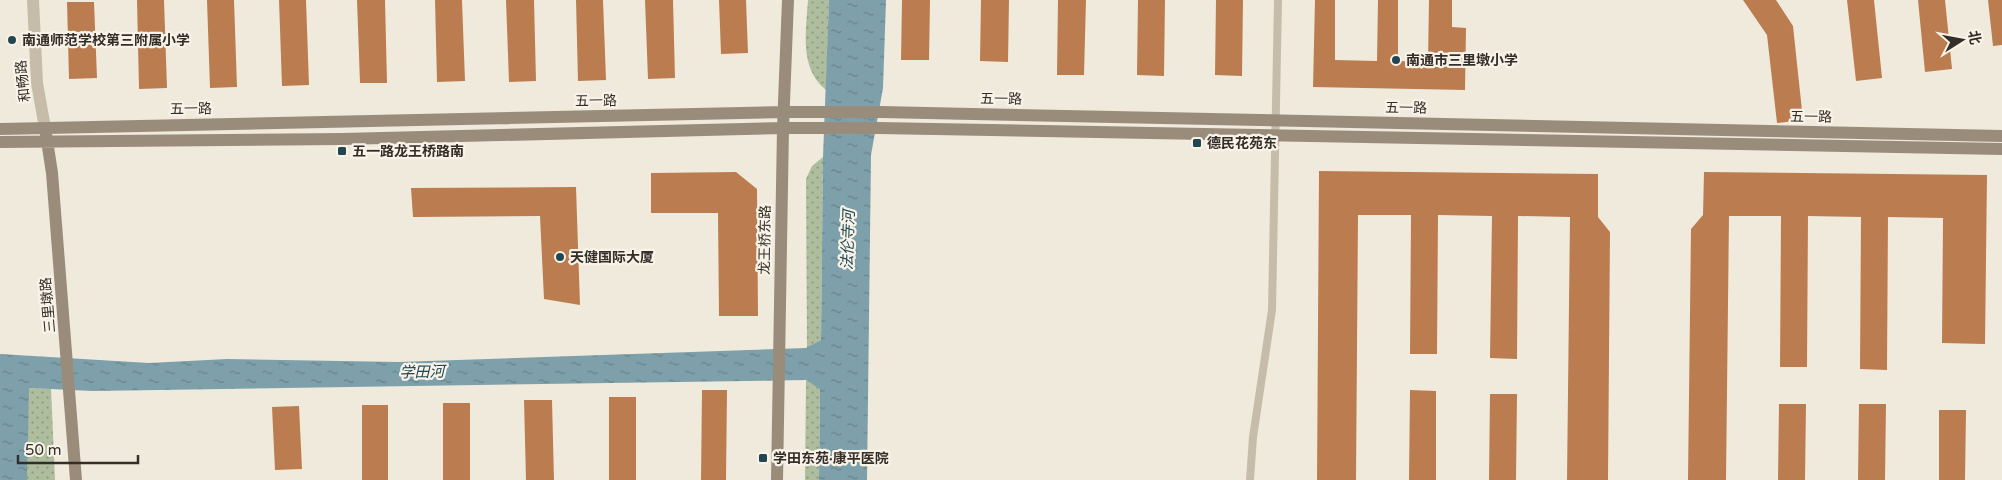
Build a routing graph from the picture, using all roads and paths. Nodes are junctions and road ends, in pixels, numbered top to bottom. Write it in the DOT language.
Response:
graph roads {
  1 [pos="33,0"];
  2 [pos="788,0"];
  3 [pos="1278,0"];
  4 [pos="784,112"];
  5 [pos="1276,120"];
  6 [pos="44,128"];
  7 [pos="783,128"];
  8 [pos="0,129"];
  9 [pos="1275,136"];
  10 [pos="2002,136"];
  11 [pos="0,142"];
  12 [pos="48,142"];
  13 [pos="2002,149"];
  14 [pos="76,480"];
  15 [pos="777,480"];
  16 [pos="1250,480"];
  1 -- 6 [label="street, 和畅路"];
  2 -- 4 [label="main road, 龙王桥东路"];
  3 -- 5 [label="lane"];
  4 -- 5 [label="main road, 五一路"];
  4 -- 6 [label="main road, 五一路"];
  4 -- 7 [label="main road, 龙王桥东路"];
  5 -- 9 [label="lane"];
  5 -- 10 [label="main road, 五一路"];
  6 -- 8 [label="main road, 五一路"];
  6 -- 12 [label="main road, 三里墩路"];
  7 -- 9 [label="main road, 五一路"];
  7 -- 12 [label="main road, 五一路"];
  7 -- 15 [label="main road, 龙王桥东路"];
  9 -- 13 [label="main road, 五一路"];
  9 -- 16 [label="lane"];
  11 -- 12 [label="main road, 五一路"];
  12 -- 14 [label="main road, 三里墩路"];
}
